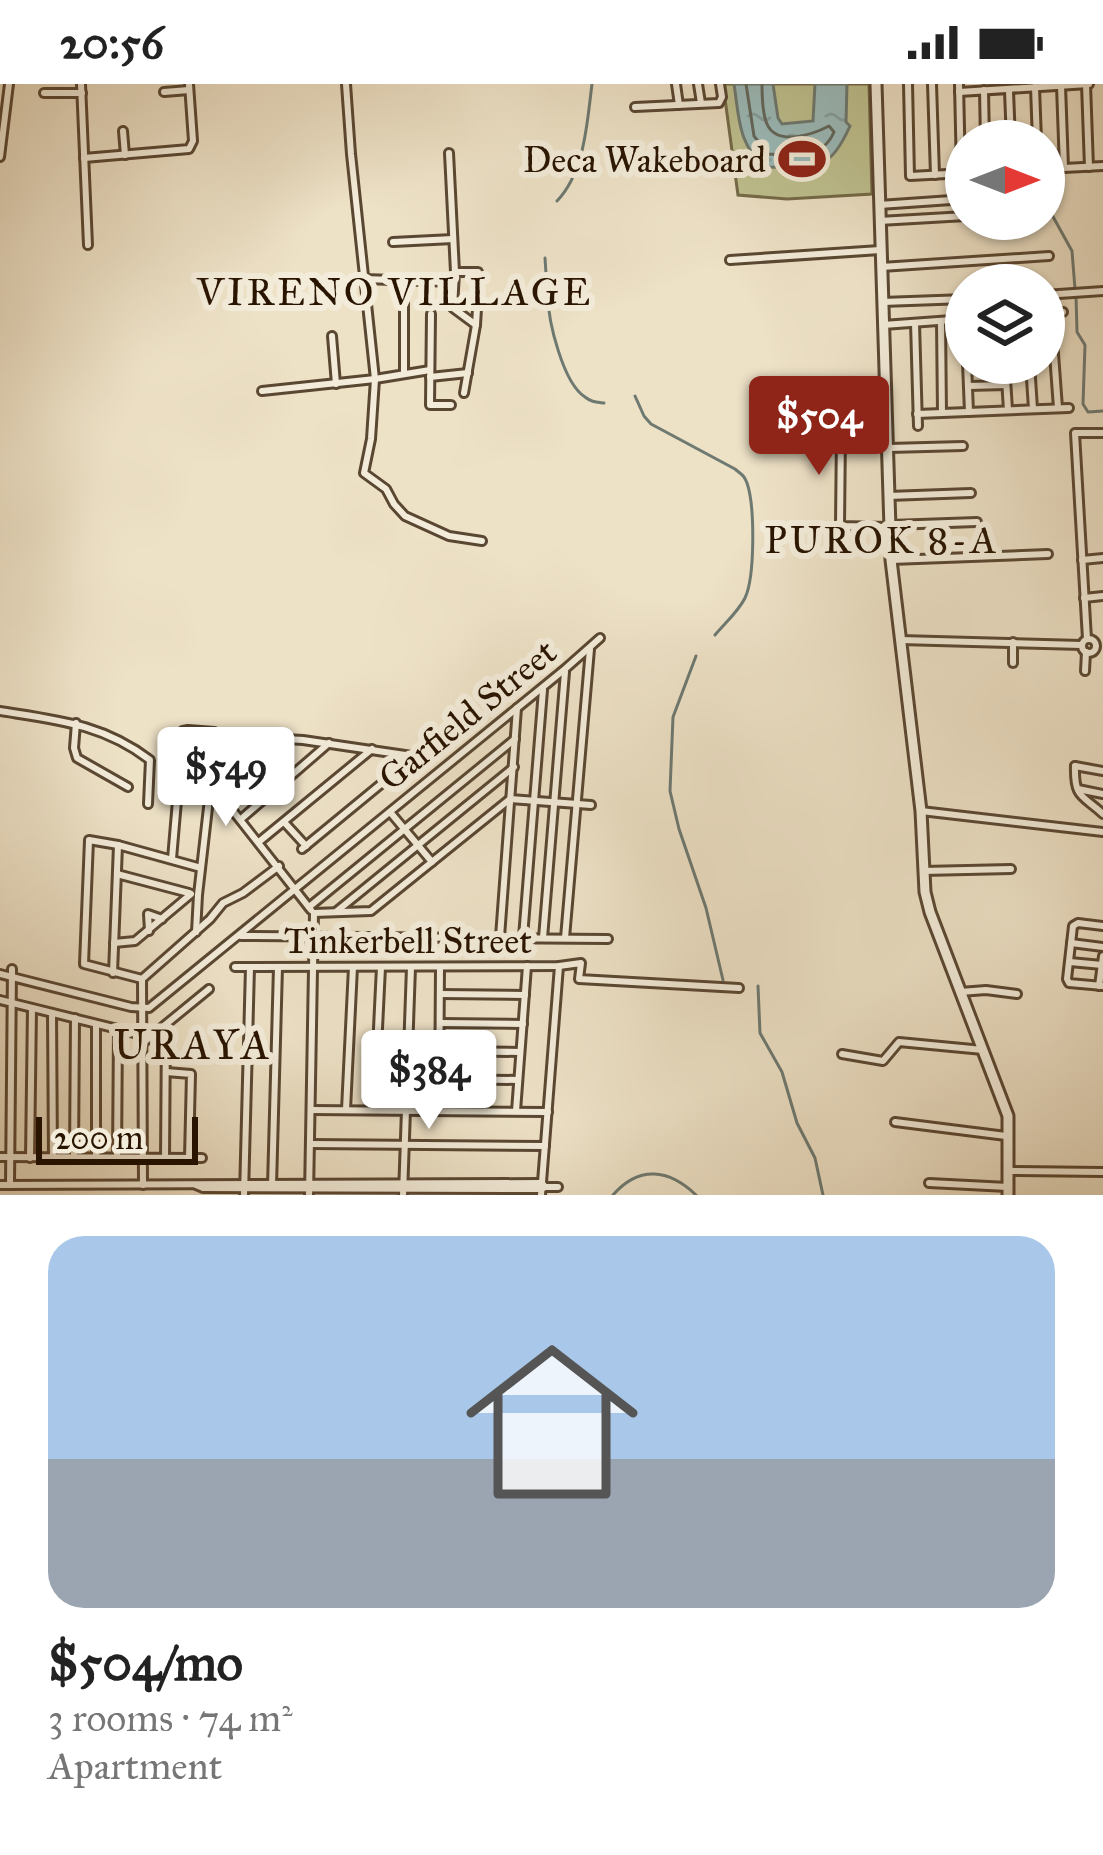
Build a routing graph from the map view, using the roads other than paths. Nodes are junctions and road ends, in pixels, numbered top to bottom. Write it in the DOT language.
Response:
graph roads {
  1 [pos="9,84"];
  2 [pos="346,84"];
  3 [pos="676,84"];
  4 [pos="698,84"];
  5 [pos="720,84"];
  6 [pos="876,84"];
  7 [pos="908,84"];
  8 [pos="932,84"];
  9 [pos="1088,84"];
  10 [pos="1062,85"];
  11 [pos="1037,86"];
  12 [pos="189,87"];
  13 [pos="1011,87"];
  14 [pos="81,88"];
  15 [pos="959,88"];
  16 [pos="986,88"];
  17 [pos="164,92"];
  18 [pos="44,93"];
  19 [pos="3,102"];
  20 [pos="701,103"];
  21 [pos="679,105"];
  22 [pos="635,107"];
  23 [pos="961,120"];
  24 [pos="985,120"];
  25 [pos="1011,120"];
  26 [pos="1037,120"];
  27 [pos="1063,120"];
  28 [pos="2,126"];
  29 [pos="124,131"];
  30 [pos="449,152"];
  31 [pos="0,153"];
  32 [pos="125,155"];
  33 [pos="84,158"];
  34 [pos="1088,166"];
  35 [pos="1103,166"];
  36 [pos="1065,168"];
  37 [pos="945,174"];
  38 [pos="935,175"];
  39 [pos="945,200"];
  40 [pos="879,205"];
  41 [pos="945,217"];
  42 [pos="880,221"];
  43 [pos="453,238"];
  44 [pos="392,242"];
  45 [pos="88,245"];
  46 [pos="880,250"];
  47 [pos="1049,256"];
  48 [pos="730,260"];
  49 [pos="881,267"];
  50 [pos="478,272"];
  51 [pos="454,277"];
  52 [pos="363,279"];
  53 [pos="404,280"];
  54 [pos="1103,291"];
  55 [pos="478,292"];
  56 [pos="1065,294"];
  57 [pos="945,300"];
  58 [pos="882,302"];
  59 [pos="431,314"];
  60 [pos="941,321"];
  61 [pos="945,321"];
  62 [pos="915,322"];
  63 [pos="883,325"];
  64 [pos="476,326"];
  65 [pos="332,336"];
  66 [pos="430,373"];
  67 [pos="467,374"];
  68 [pos="404,375"];
  69 [pos="375,380"];
  70 [pos="336,384"];
  71 [pos="1032,384"];
  72 [pos="1055,384"];
  73 [pos="1006,385"];
  74 [pos="968,386"];
  75 [pos="262,391"];
  76 [pos="464,393"];
  77 [pos="451,405"];
  78 [pos="1058,408"];
  79 [pos="1069,408"];
  80 [pos="1034,409"];
  81 [pos="1008,410"];
  82 [pos="969,412"];
  83 [pos="942,413"];
  84 [pos="917,414"];
  85 [pos="917,426"];
  86 [pos="886,429"];
  87 [pos="826,432"];
  88 [pos="841,432"];
  89 [pos="1103,433"];
  90 [pos="963,446"];
  91 [pos="887,448"];
  92 [pos="971,493"];
  93 [pos="889,496"];
  94 [pos="977,521"];
  95 [pos="889,526"];
  96 [pos="482,541"];
  97 [pos="1048,554"];
  98 [pos="1103,558"];
  99 [pos="891,560"];
  100 [pos="1082,560"];
  101 [pos="1103,596"];
  102 [pos="1084,598"];
  103 [pos="600,638"];
  104 [pos="899,638"];
  105 [pos="1013,642"];
  106 [pos="1099,644"];
  107 [pos="1085,645"];
  108 [pos="590,647"];
  109 [pos="1013,663"];
  110 [pos="565,669"];
  111 [pos="1085,671"];
  112 [pos="543,688"];
  113 [pos="517,708"];
  114 [pos="0,711"];
  115 [pos="76,723"];
  116 [pos="278,738"];
  117 [pos="515,740"];
  118 [pos="330,743"];
  119 [pos="426,747"];
  120 [pos="372,749"];
  121 [pos="412,756"];
  122 [pos="278,757"];
  123 [pos="514,767"];
  124 [pos="1103,771"];
  125 [pos="128,787"];
  126 [pos="1078,789"];
  127 [pos="209,790"];
  128 [pos="1103,794"];
  129 [pos="265,798"];
  130 [pos="512,799"];
  131 [pos="534,800"];
  132 [pos="555,802"];
  133 [pos="148,804"];
  134 [pos="578,804"];
  135 [pos="591,805"];
  136 [pos="921,811"];
  137 [pos="390,812"];
  138 [pos="1103,814"];
  139 [pos="241,819"];
  140 [pos="284,821"];
  141 [pos="404,830"];
  142 [pos="1103,832"];
  143 [pos="260,841"];
  144 [pos="118,845"];
  145 [pos="418,846"];
  146 [pos="172,860"];
  147 [pos="432,862"];
  148 [pos="279,866"];
  149 [pos="201,868"];
  150 [pos="1011,869"];
  151 [pos="923,871"];
  152 [pos="117,874"];
  153 [pos="296,889"];
  154 [pos="194,894"];
  155 [pos="312,910"];
  156 [pos="334,914"];
  157 [pos="162,920"];
  158 [pos="1103,926"];
  159 [pos="149,931"];
  160 [pos="196,932"];
  161 [pos="237,936"];
  162 [pos="314,936"];
  163 [pos="500,937"];
  164 [pos="523,937"];
  165 [pos="543,938"];
  166 [pos="565,938"];
  167 [pos="608,939"];
  168 [pos="1071,943"];
  169 [pos="114,944"];
  170 [pos="1103,951"];
  171 [pos="1069,962"];
  172 [pos="1102,965"];
  173 [pos="527,966"];
  174 [pos="559,966"];
  175 [pos="250,967"];
  176 [pos="278,967"];
  177 [pos="315,967"];
  178 [pos="353,967"];
  179 [pos="381,967"];
  180 [pos="411,967"];
  181 [pos="440,967"];
  182 [pos="235,968"];
  183 [pos="12,973"];
  184 [pos="113,973"];
  185 [pos="0,974"];
  186 [pos="142,979"];
  187 [pos="1101,986"];
  188 [pos="739,988"];
  189 [pos="209,989"];
  190 [pos="960,992"];
  191 [pos="440,994"];
  192 [pos="1017,994"];
  193 [pos="525,995"];
  194 [pos="0,1000"];
  195 [pos="12,1003"];
  196 [pos="32,1008"];
  197 [pos="143,1009"];
  198 [pos="52,1013"];
  199 [pos="75,1018"];
  200 [pos="440,1023"];
  201 [pos="96,1024"];
  202 [pos="523,1024"];
  203 [pos="166,1025"];
  204 [pos="118,1029"];
  205 [pos="143,1039"];
  206 [pos="983,1050"];
  207 [pos="440,1051"];
  208 [pos="520,1052"];
  209 [pos="842,1054"];
  210 [pos="166,1072"];
  211 [pos="439,1079"];
  212 [pos="518,1080"];
  213 [pos="311,1109"];
  214 [pos="346,1110"];
  215 [pos="374,1110"];
  216 [pos="406,1110"];
  217 [pos="439,1111"];
  218 [pos="516,1112"];
  219 [pos="548,1112"];
  220 [pos="895,1122"];
  221 [pos="1010,1136"];
  222 [pos="310,1144"];
  223 [pos="405,1145"];
  224 [pos="545,1146"];
  225 [pos="0,1157"];
  226 [pos="10,1157"];
  227 [pos="30,1157"];
  228 [pos="53,1157"];
  229 [pos="74,1157"];
  230 [pos="96,1158"];
  231 [pos="117,1158"];
  232 [pos="143,1158"];
  233 [pos="165,1158"];
  234 [pos="190,1158"];
  235 [pos="202,1158"];
  236 [pos="1009,1172"];
  237 [pos="1103,1172"];
  238 [pos="929,1183"];
  239 [pos="0,1185"];
  240 [pos="10,1185"];
  241 [pos="143,1185"];
  242 [pos="272,1186"];
  243 [pos="558,1187"];
  244 [pos="201,1188"];
  245 [pos="244,1188"];
  246 [pos="309,1189"];
  247 [pos="404,1189"];
  248 [pos="436,1189"];
  249 [pos="542,1189"];
  250 [pos="1008,1191"];
  1 -- 19 [label="street"];
  2 -- 52 [label="street"];
  3 -- 21 [label="street"];
  4 -- 20 [label="street"];
  5 -- 20 [label="street"];
  6 -- 40 [label="street"];
  7 -- 38 [label="street"];
  8 -- 38 [label="street"];
  9 -- 10 [label="street"];
  9 -- 34 [label="street"];
  10 -- 11 [label="street"];
  10 -- 27 [label="street"];
  11 -- 13 [label="street"];
  11 -- 26 [label="street"];
  12 -- 17 [label="street"];
  12 -- 32 [label="street"];
  13 -- 16 [label="street"];
  13 -- 25 [label="street"];
  14 -- 18 [label="street"];
  14 -- 33 [label="street"];
  15 -- 16 [label="street"];
  15 -- 23 [label="street"];
  16 -- 24 [label="street"];
  19 -- 28 [label="street"];
  20 -- 21 [label="street"];
  21 -- 22 [label="street"];
  28 -- 31 [label="street"];
  29 -- 32 [label="street"];
  30 -- 43 [label="street"];
  32 -- 33 [label="street"];
  33 -- 45 [label="street"];
  34 -- 35 [label="street"];
  34 -- 36 [label="street"];
  37 -- 38 [label="street"];
  39 -- 40 [label="street"];
  40 -- 42 [label="street"];
  41 -- 42 [label="street"];
  42 -- 46 [label="street"];
  43 -- 44 [label="street"];
  43 -- 51 [label="street"];
  46 -- 48 [label="street"];
  46 -- 49 [label="street"];
  47 -- 49 [label="street"];
  49 -- 58 [label="street"];
  50 -- 51 [label="street"];
  51 -- 53 [label="street"];
  51 -- 64 [label="street"];
  52 -- 53 [label="street"];
  52 -- 69 [label="street"];
  53 -- 68 [label="street"];
  54 -- 56 [label="street"];
  55 -- 64 [label="street"];
  57 -- 58 [label="street"];
  58 -- 63 [label="street"];
  59 -- 66 [label="street"];
  60 -- 61 [label="street"];
  60 -- 62 [label="street"];
  60 -- 83 [label="street"];
  62 -- 63 [label="street"];
  62 -- 84 [label="street"];
  63 -- 86 [label="street"];
  64 -- 67 [label="street"];
  65 -- 70 [label="street"];
  66 -- 67 [label="street"];
  66 -- 68 [label="street"];
  66 -- 77 [label="street"];
  67 -- 76 [label="street"];
  68 -- 69 [label="street"];
  69 -- 70 [label="street"];
  69 -- 96 [label="street"];
  70 -- 75 [label="street"];
  71 -- 80 [label="street"];
  72 -- 78 [label="street"];
  73 -- 74 [label="street"];
  73 -- 81 [label="street"];
  74 -- 82 [label="street"];
  78 -- 79 [label="street"];
  78 -- 80 [label="street"];
  80 -- 81 [label="street"];
  81 -- 82 [label="street"];
  82 -- 83 [label="street"];
  83 -- 84 [label="street"];
  84 -- 85 [label="street"];
  86 -- 88 [label="street"];
  86 -- 91 [label="street"];
  87 -- 88 [label="street"];
  88 -- 95 [label="street"];
  89 -- 100 [label="street"];
  90 -- 91 [label="street"];
  91 -- 93 [label="street"];
  92 -- 93 [label="street"];
  93 -- 95 [label="street"];
  94 -- 95 [label="street"];
  95 -- 99 [label="street"];
  97 -- 99 [label="street"];
  98 -- 100 [label="street"];
  99 -- 104 [label="street"];
  100 -- 102 [label="street"];
  101 -- 102 [label="street"];
  102 -- 107 [label="street"];
  103 -- 108 [label="street, Garfield Street"];
  104 -- 105 [label="street"];
  104 -- 136 [label="street"];
  105 -- 107 [label="street"];
  105 -- 109 [label="street"];
  106 -- 107 [label="street"];
  107 -- 111 [label="street"];
  108 -- 110 [label="street, Garfield Street"];
  108 -- 134 [label="street"];
  110 -- 112 [label="street, Garfield Street"];
  110 -- 132 [label="street"];
  112 -- 113 [label="street, Garfield Street"];
  112 -- 131 [label="street"];
  113 -- 117 [label="street"];
  113 -- 137 [label="street, Garfield Street"];
  114 -- 115 [label="street"];
  115 -- 125 [label="street"];
  115 -- 133 [label="street"];
  116 -- 118 [label="street"];
  116 -- 122 [label="street"];
  116 -- 129 [label="street"];
  117 -- 123 [label="street"];
  117 -- 141 [label="street"];
  118 -- 120 [label="street"];
  118 -- 129 [label="street"];
  119 -- 121 [label="street"];
  120 -- 121 [label="street"];
  120 -- 140 [label="street"];
  121 -- 140 [label="street"];
  123 -- 130 [label="street"];
  123 -- 145 [label="street"];
  124 -- 126 [label="street"];
  126 -- 128 [label="street"];
  126 -- 138 [label="street"];
  127 -- 139 [label="street"];
  127 -- 146 [label="street"];
  127 -- 149 [label="street"];
  129 -- 139 [label="street"];
  130 -- 131 [label="street"];
  130 -- 147 [label="street"];
  130 -- 163 [label="street"];
  131 -- 132 [label="street"];
  131 -- 164 [label="street"];
  132 -- 134 [label="street"];
  132 -- 165 [label="street"];
  134 -- 135 [label="street"];
  134 -- 166 [label="street"];
  136 -- 142 [label="street"];
  136 -- 151 [label="street"];
  137 -- 141 [label="street"];
  137 -- 153 [label="street, Garfield Street"];
  139 -- 143 [label="street"];
  140 -- 143 [label="street"];
  141 -- 145 [label="street"];
  141 -- 155 [label="street"];
  143 -- 148 [label="street"];
  144 -- 146 [label="street"];
  144 -- 152 [label="street"];
  144 -- 184 [label="street"];
  145 -- 147 [label="street"];
  145 -- 156 [label="street"];
  146 -- 149 [label="street"];
  147 -- 156 [label="street"];
  148 -- 153 [label="street"];
  148 -- 160 [label="street"];
  149 -- 154 [label="street"];
  150 -- 151 [label="street"];
  151 -- 190 [label="street"];
  152 -- 154 [label="street"];
  152 -- 169 [label="street"];
  153 -- 155 [label="street"];
  153 -- 161 [label="street, Garfield Street"];
  154 -- 157 [label="street"];
  154 -- 160 [label="street"];
  155 -- 156 [label="street"];
  155 -- 162 [label="street"];
  157 -- 159 [label="street"];
  157 -- 159 [label="street"];
  158 -- 168 [label="street"];
  159 -- 169 [label="street"];
  160 -- 186 [label="street"];
  161 -- 162 [label="street"];
  161 -- 197 [label="street, Garfield Street"];
  162 -- 163 [label="street"];
  162 -- 177 [label="street"];
  163 -- 164 [label="street"];
  164 -- 165 [label="street"];
  165 -- 166 [label="street"];
  166 -- 167 [label="street"];
  168 -- 170 [label="street"];
  168 -- 171 [label="street"];
  169 -- 184 [label="street"];
  170 -- 172 [label="street"];
  171 -- 172 [label="street"];
  171 -- 187 [label="street"];
  172 -- 187 [label="street"];
  173 -- 174 [label="street, Tinkerbell Street"];
  173 -- 181 [label="street, Tinkerbell Street"];
  173 -- 193 [label="street"];
  174 -- 188 [label="street, Tinkerbell Street"];
  174 -- 219 [label="street"];
  175 -- 176 [label="street, Tinkerbell Street"];
  175 -- 182 [label="street, Tinkerbell Street"];
  175 -- 245 [label="street"];
  176 -- 177 [label="street, Tinkerbell Street"];
  176 -- 242 [label="street"];
  177 -- 178 [label="street, Tinkerbell Street"];
  177 -- 213 [label="street"];
  178 -- 179 [label="street, Tinkerbell Street"];
  178 -- 214 [label="street"];
  179 -- 180 [label="street, Tinkerbell Street"];
  179 -- 215 [label="street"];
  180 -- 181 [label="street, Tinkerbell Street"];
  180 -- 216 [label="street"];
  181 -- 191 [label="street"];
  183 -- 185 [label="street"];
  183 -- 195 [label="street"];
  183 -- 197 [label="street"];
  184 -- 186 [label="street"];
  186 -- 197 [label="street"];
  189 -- 203 [label="street"];
  190 -- 192 [label="street"];
  190 -- 206 [label="street"];
  191 -- 193 [label="street"];
  191 -- 200 [label="street"];
  193 -- 202 [label="street"];
  194 -- 195 [label="street"];
  195 -- 196 [label="street"];
  195 -- 226 [label="street"];
  196 -- 198 [label="street"];
  196 -- 227 [label="street"];
  197 -- 205 [label="street"];
  198 -- 199 [label="street"];
  198 -- 228 [label="street"];
  199 -- 201 [label="street"];
  199 -- 229 [label="street"];
  200 -- 202 [label="street"];
  200 -- 207 [label="street"];
  201 -- 204 [label="street"];
  201 -- 230 [label="street"];
  202 -- 208 [label="street"];
  203 -- 205 [label="street"];
  203 -- 210 [label="street"];
  204 -- 205 [label="street"];
  204 -- 231 [label="street"];
  205 -- 232 [label="street"];
  206 -- 209 [label="street"];
  206 -- 221 [label="street"];
  207 -- 208 [label="street"];
  207 -- 211 [label="street"];
  208 -- 212 [label="street"];
  210 -- 233 [label="street"];
  210 -- 234 [label="street"];
  211 -- 212 [label="street"];
  211 -- 217 [label="street"];
  212 -- 218 [label="street"];
  213 -- 214 [label="street"];
  213 -- 222 [label="street"];
  214 -- 215 [label="street"];
  215 -- 216 [label="street"];
  216 -- 217 [label="street"];
  216 -- 223 [label="street"];
  217 -- 218 [label="street"];
  218 -- 219 [label="street"];
  219 -- 224 [label="street"];
  220 -- 221 [label="street"];
  221 -- 236 [label="street"];
  222 -- 223 [label="street"];
  222 -- 246 [label="street"];
  223 -- 224 [label="street"];
  223 -- 247 [label="street"];
  224 -- 249 [label="street"];
  225 -- 226 [label="street"];
  226 -- 227 [label="street"];
  226 -- 240 [label="street"];
  227 -- 228 [label="street"];
  228 -- 229 [label="street"];
  229 -- 230 [label="street"];
  230 -- 231 [label="street"];
  231 -- 232 [label="street"];
  232 -- 233 [label="street"];
  232 -- 241 [label="street"];
  233 -- 234 [label="street"];
  234 -- 235 [label="street"];
  236 -- 237 [label="street"];
  236 -- 250 [label="street"];
  238 -- 250 [label="street"];
  239 -- 240 [label="street"];
  240 -- 241 [label="street"];
  241 -- 244 [label="street"];
  242 -- 245 [label="street"];
  242 -- 246 [label="street"];
  243 -- 249 [label="street"];
  244 -- 245 [label="street"];
  246 -- 247 [label="street"];
  247 -- 248 [label="street"];
  248 -- 249 [label="street"];
}
